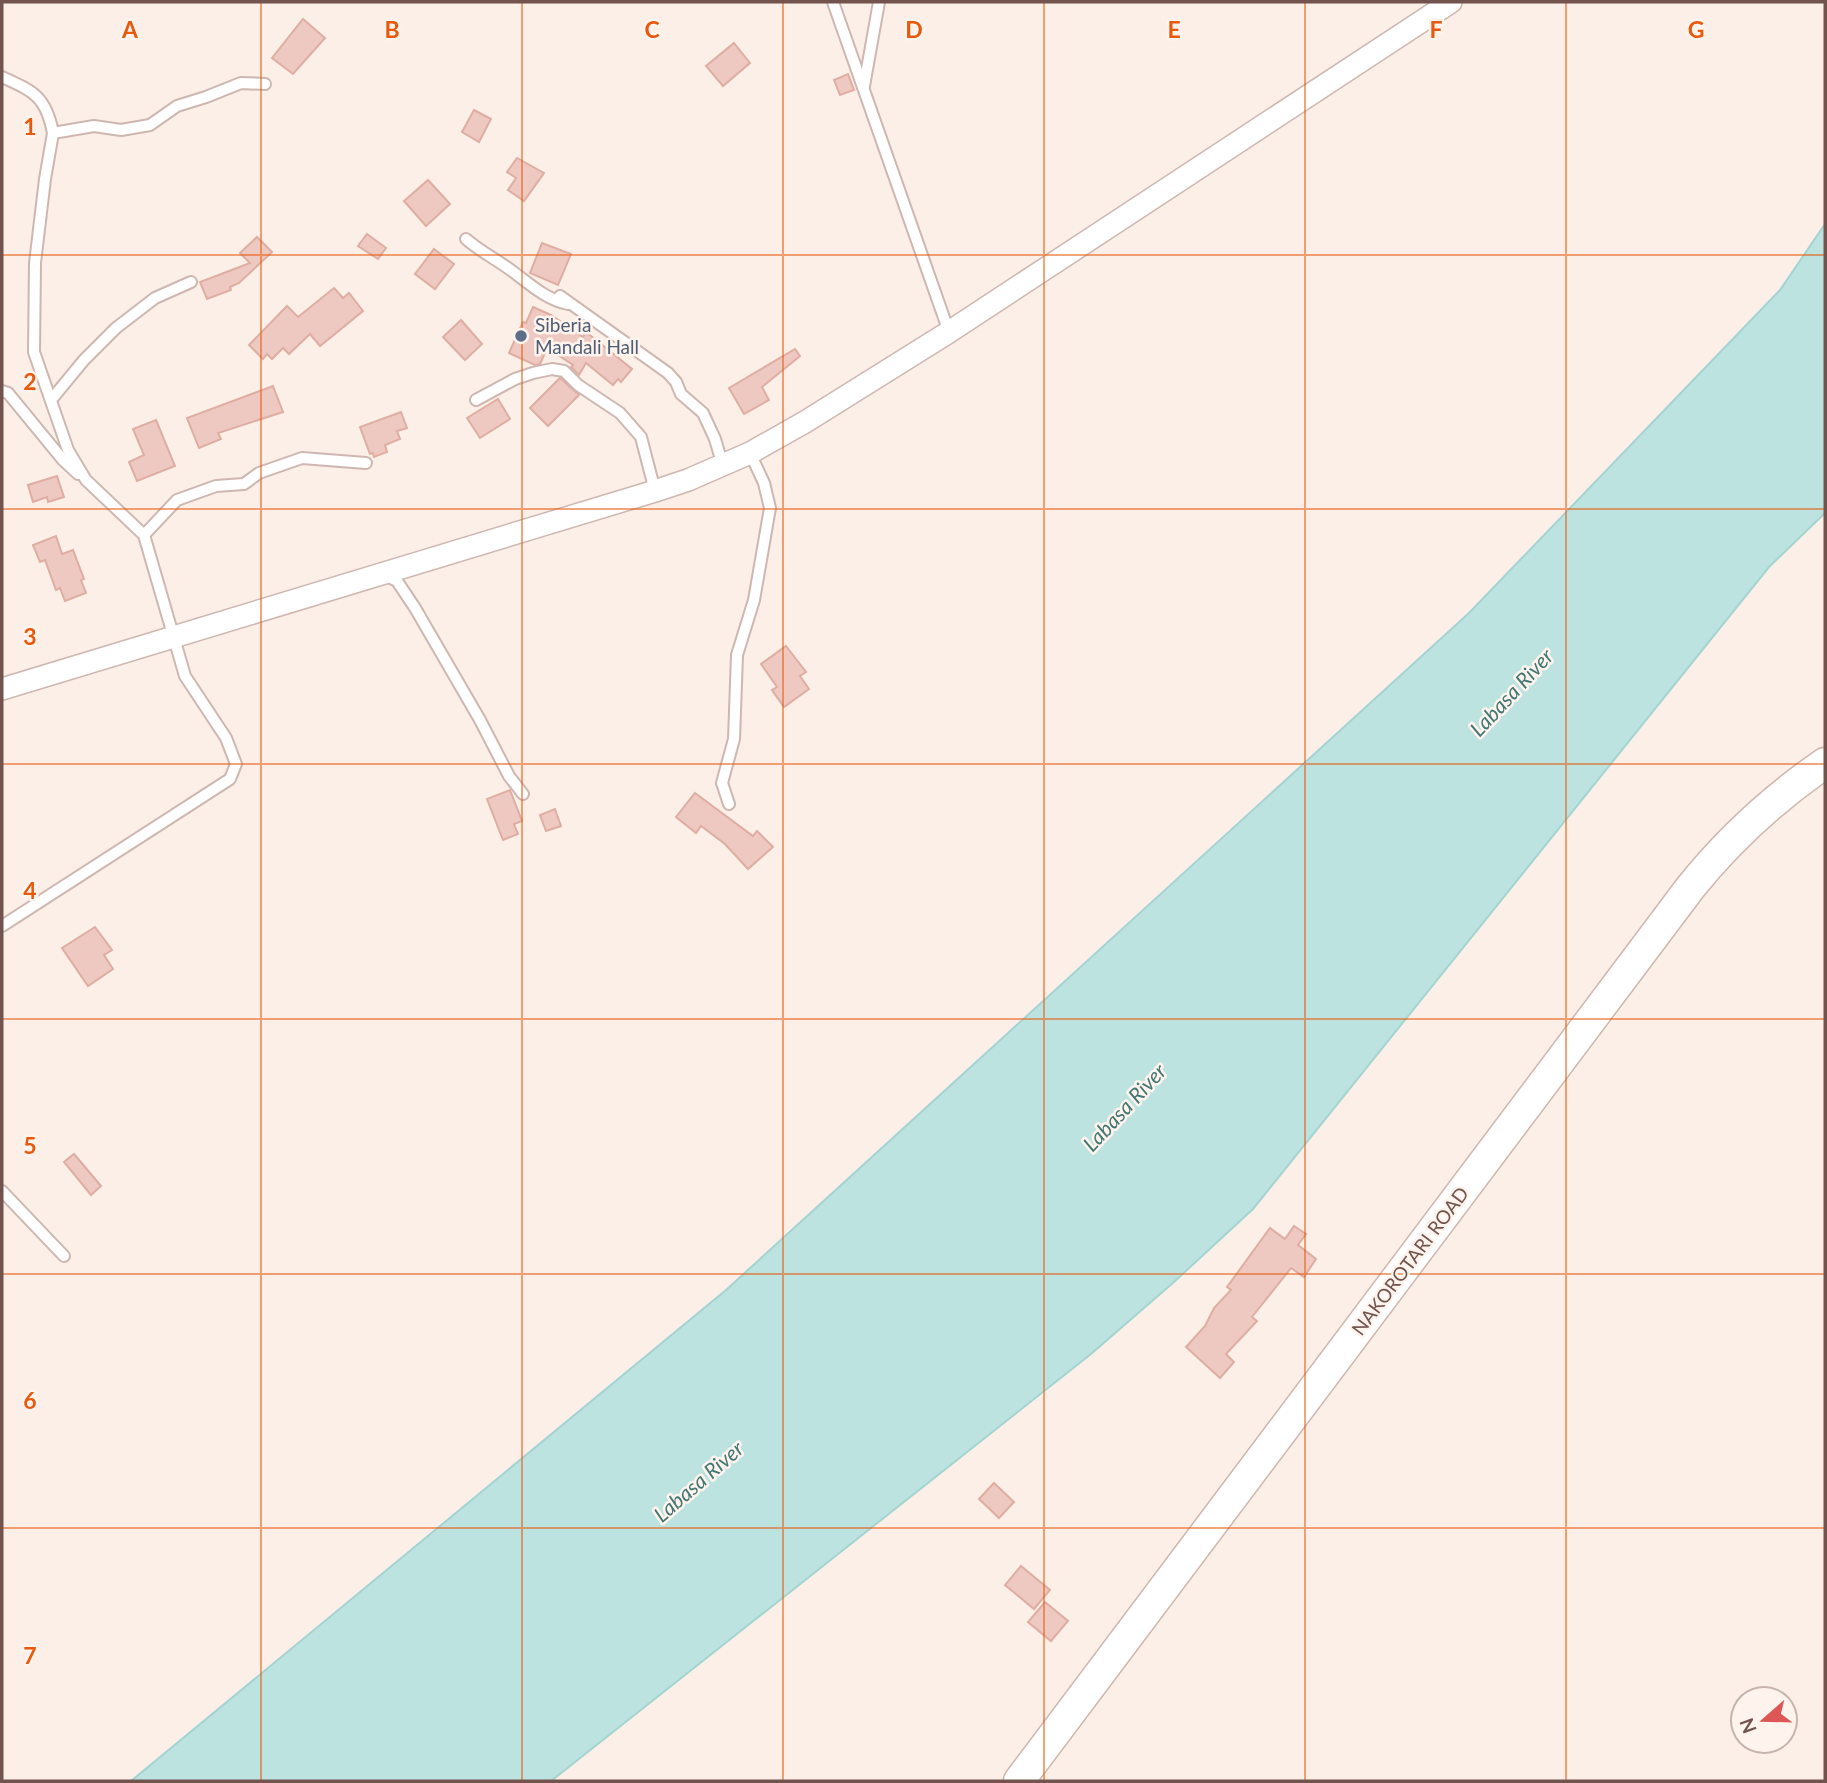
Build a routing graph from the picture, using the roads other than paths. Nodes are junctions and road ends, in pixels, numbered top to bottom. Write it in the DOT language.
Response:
graph roads {
  1 [pos="833,2"];
  2 [pos="878,2"];
  3 [pos="1451,2"];
  4 [pos="2,77"];
  5 [pos="265,84"];
  6 [pos="863,89"];
  7 [pos="52,133"];
  8 [pos="466,239"];
  9 [pos="191,282"];
  10 [pos="560,296"];
  11 [pos="570,305"];
  12 [pos="949,332"];
  13 [pos="2,391"];
  14 [pos="51,400"];
  15 [pos="476,400"];
  16 [pos="750,453"];
  17 [pos="366,463"];
  18 [pos="723,466"];
  19 [pos="86,480"];
  20 [pos="655,491"];
  21 [pos="144,535"];
  22 [pos="383,573"];
  23 [pos="175,637"];
  24 [pos="2,689"];
  25 [pos="1825,763"];
  26 [pos="523,794"];
  27 [pos="729,804"];
  28 [pos="2,926"];
  29 [pos="2,1191"];
  30 [pos="64,1256"];
  31 [pos="1019,1781"];
  1 -- 6 [label="lane"];
  2 -- 6 [label="lane"];
  3 -- 12 [label="street"];
  4 -- 7 [label="lane"];
  5 -- 7 [label="lane"];
  6 -- 12 [label="lane"];
  7 -- 14 [label="lane"];
  8 -- 11 [label="lane"];
  9 -- 14 [label="lane"];
  10 -- 11 [label="lane"];
  11 -- 18 [label="lane"];
  12 -- 16 [label="street"];
  13 -- 19 [label="lane"];
  14 -- 19 [label="lane"];
  15 -- 20 [label="lane"];
  16 -- 18 [label="street"];
  16 -- 27 [label="lane"];
  17 -- 21 [label="lane"];
  18 -- 20 [label="street"];
  19 -- 21 [label="lane"];
  20 -- 22 [label="street"];
  21 -- 23 [label="lane"];
  22 -- 23 [label="street"];
  22 -- 26 [label="lane"];
  23 -- 24 [label="street"];
  23 -- 28 [label="lane"];
  25 -- 31 [label="street, NAKOROTARI ROAD"];
  29 -- 30 [label="lane"];
}
